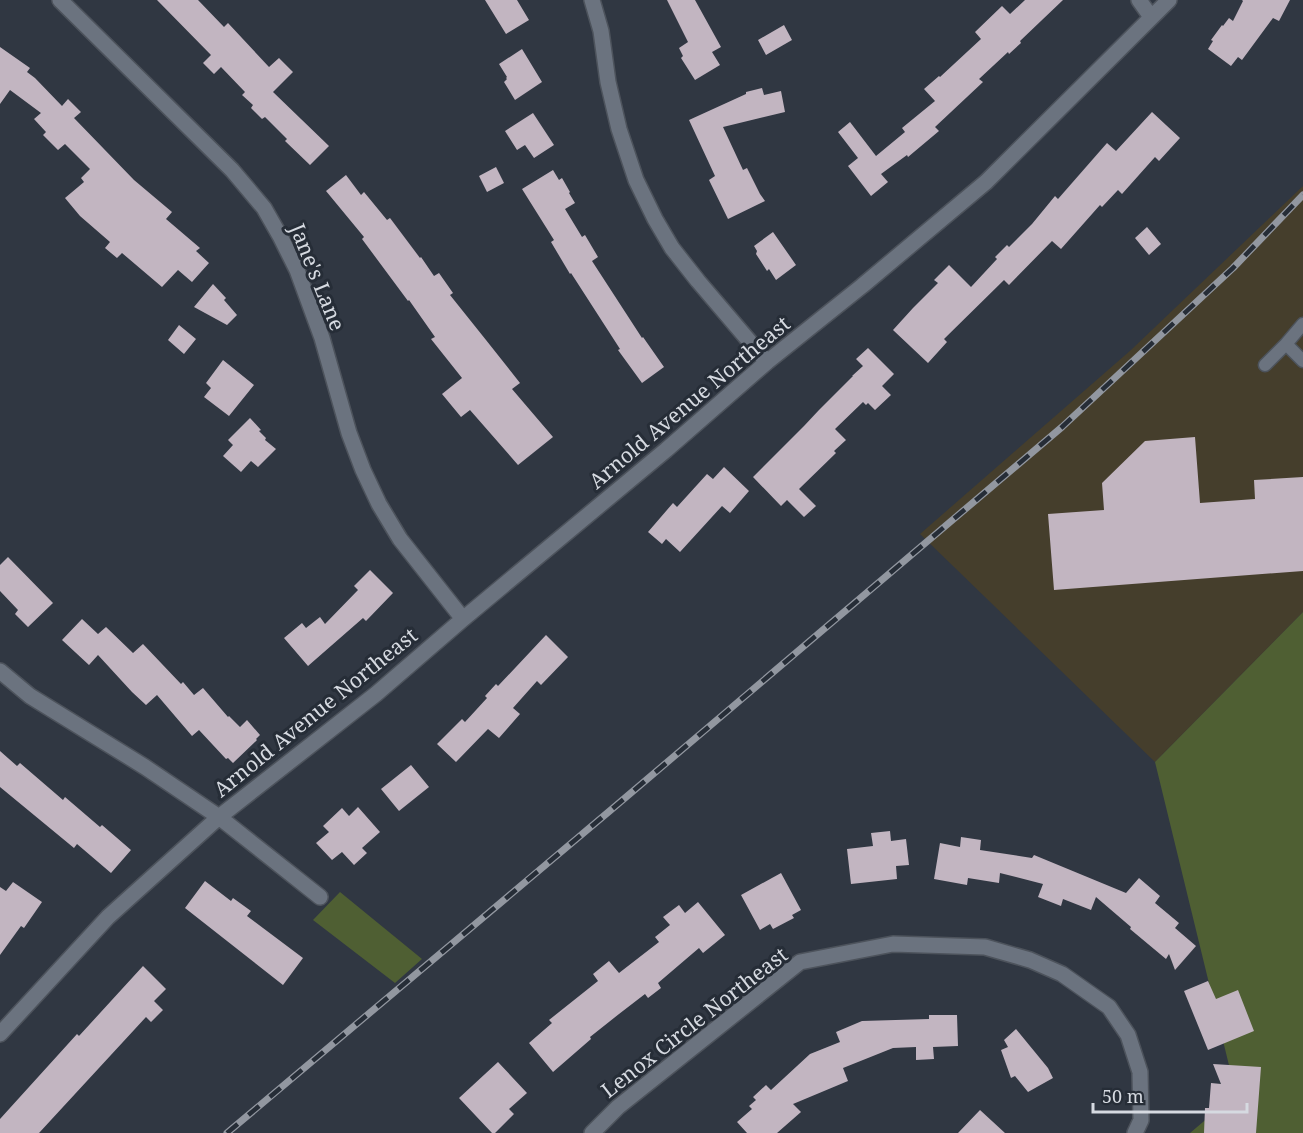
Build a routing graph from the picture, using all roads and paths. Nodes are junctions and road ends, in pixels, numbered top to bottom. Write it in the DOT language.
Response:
graph roads {
  1 [pos="60,0"];
  2 [pos="592,0"];
  3 [pos="1139,0"];
  4 [pos="1169,0"];
  5 [pos="1151,17"];
  6 [pos="1303,324"];
  7 [pos="1286,344"];
  8 [pos="1303,361"];
  9 [pos="767,362"];
  10 [pos="1265,365"];
  11 [pos="463,619"];
  12 [pos="0,671"];
  13 [pos="219,817"];
  14 [pos="321,897"];
  15 [pos="0,1034"];
  16 [pos="591,1133"];
  17 [pos="1135,1133"];
  1 -- 11 [label="street, Jane's Lane"];
  2 -- 9 [label="street"];
  3 -- 5 [label="street"];
  4 -- 5 [label="street, Arnold Avenue Northeast"];
  5 -- 9 [label="street, Arnold Avenue Northeast"];
  6 -- 7 [label="lane"];
  7 -- 8 [label="lane"];
  7 -- 10 [label="lane"];
  9 -- 11 [label="street, Arnold Avenue Northeast"];
  11 -- 13 [label="street, Arnold Avenue Northeast"];
  12 -- 13 [label="street"];
  13 -- 14 [label="street"];
  13 -- 15 [label="street, Arnold Avenue Northeast"];
  16 -- 17 [label="street, Lenox Circle Northeast"];
}
